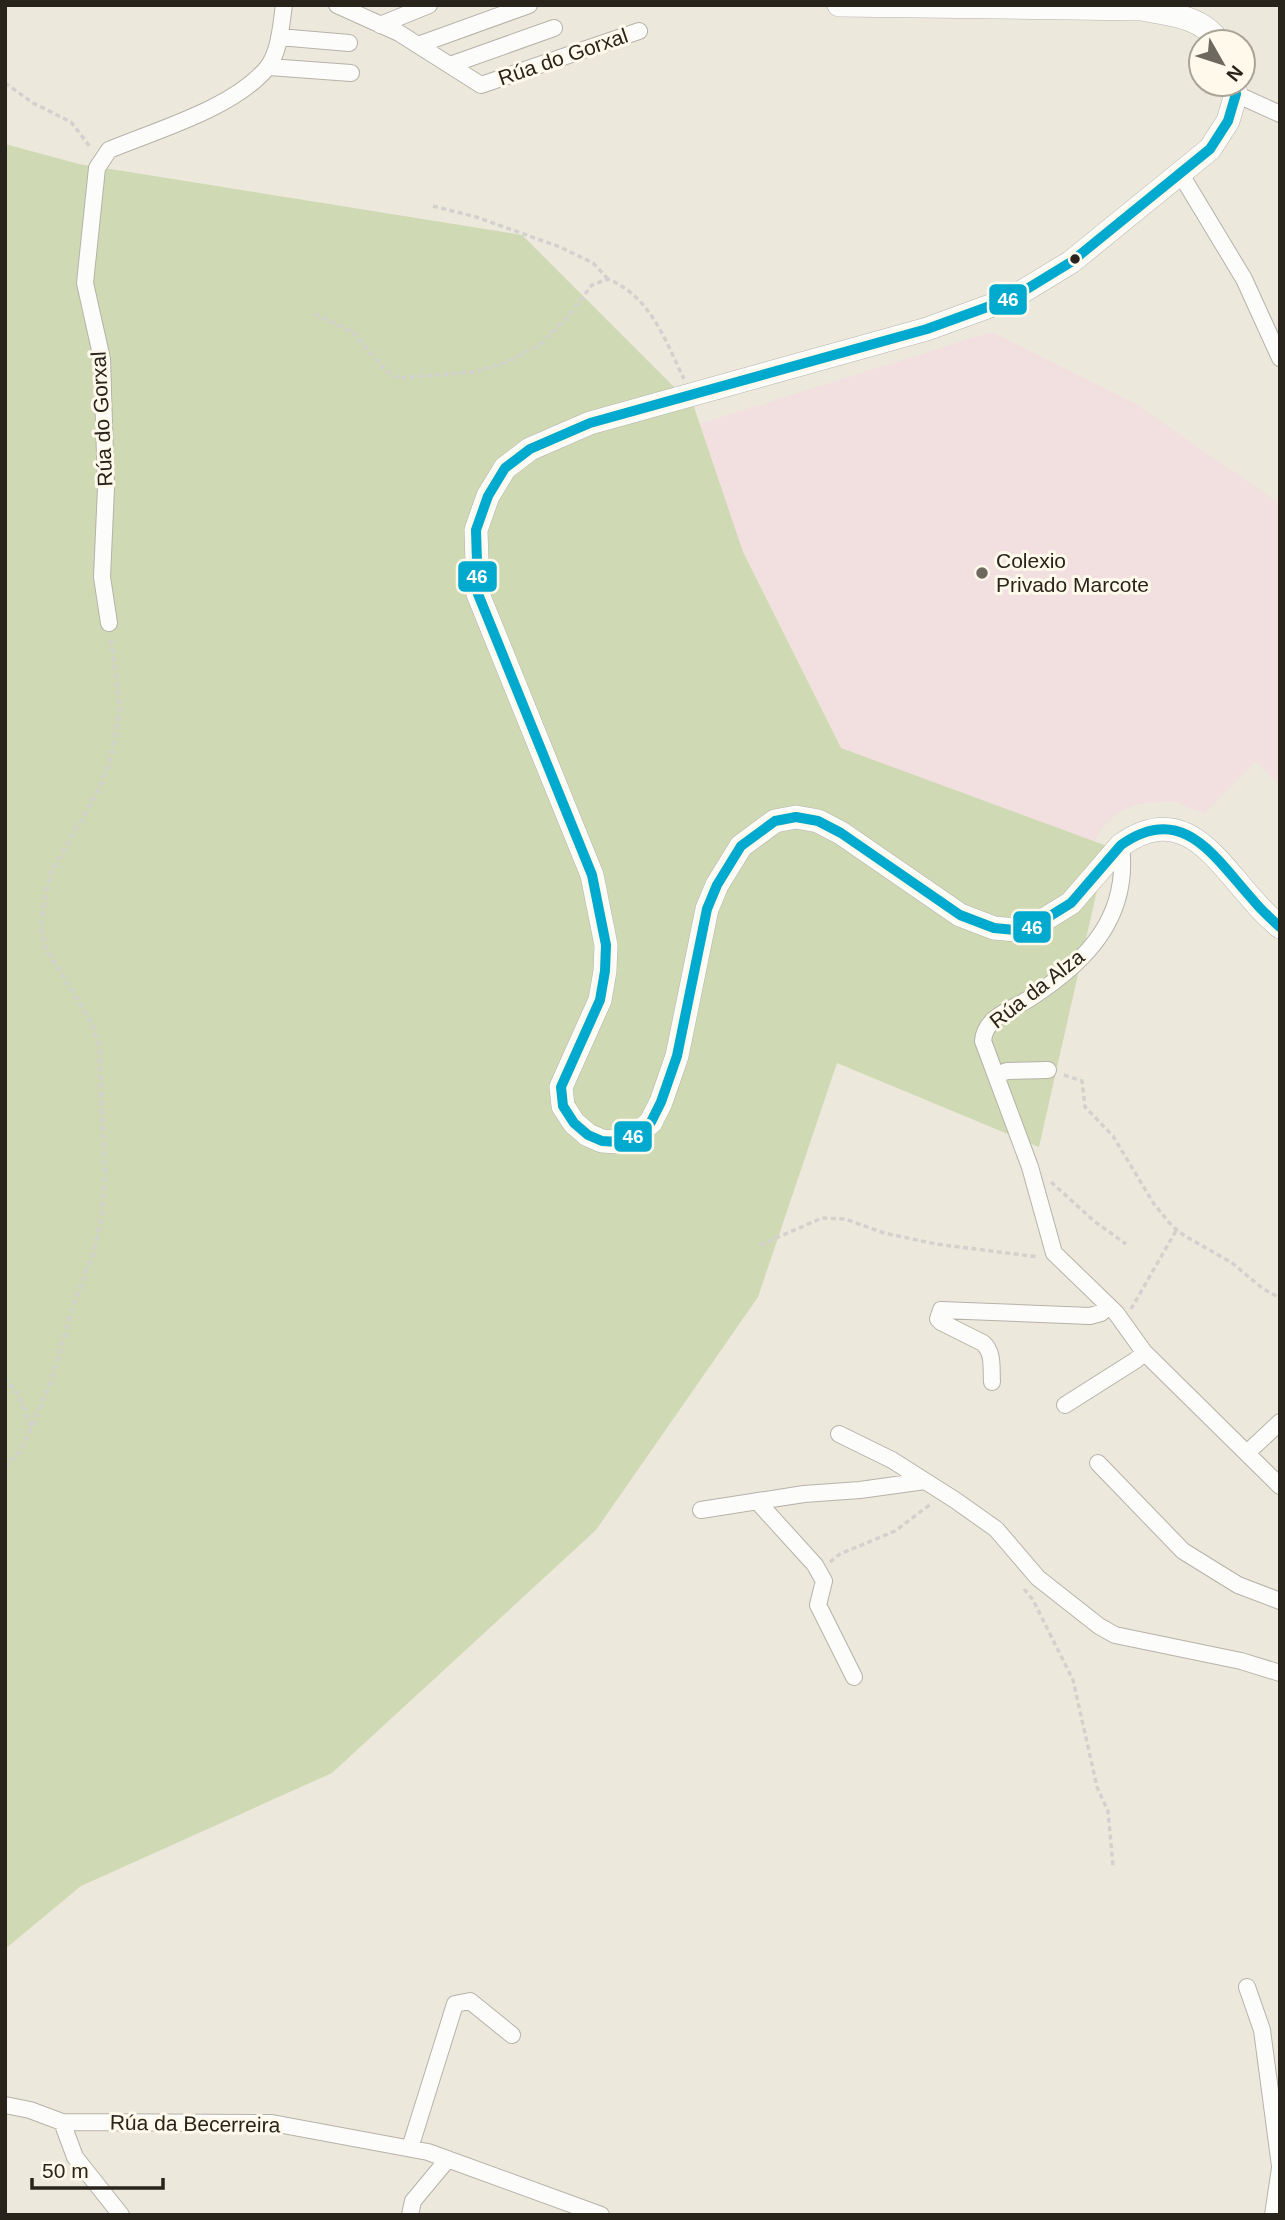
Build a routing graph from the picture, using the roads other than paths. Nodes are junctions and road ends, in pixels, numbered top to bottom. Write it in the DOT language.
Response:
graph roads {
  1 [pos="284,5"];
  2 [pos="337,5"];
  3 [pos="429,5"];
  4 [pos="529,5"];
  5 [pos="839,5"];
  6 [pos="380,24"];
  7 [pos="554,28"];
  8 [pos="1203,28"];
  9 [pos="639,31"];
  10 [pos="279,37"];
  11 [pos="349,43"];
  12 [pos="418,45"];
  13 [pos="450,65"];
  14 [pos="269,67"];
  15 [pos="351,73"];
  16 [pos="1233,98"];
  17 [pos="1251,98"];
  18 [pos="1280,114"];
  19 [pos="1180,173"];
  20 [pos="1280,358"];
  21 [pos="109,623"];
  22 [pos="1121,845"];
  23 [pos="1280,928"];
  24 [pos="1048,1070"];
  25 [pos="996,1075"];
  26 [pos="1109,1306"];
  27 [pos="1144,1352"];
  28 [pos="992,1382"];
  29 [pos="1065,1405"];
  30 [pos="1280,1422"];
  31 [pos="839,1434"];
  32 [pos="1247,1453"];
  33 [pos="1098,1463"];
  34 [pos="925,1481"];
  35 [pos="1280,1486"];
  36 [pos="757,1501"];
  37 [pos="701,1510"];
  38 [pos="1280,1601"];
  39 [pos="1280,1673"];
  40 [pos="854,1677"];
  41 [pos="1248,1987"];
  42 [pos="512,2035"];
  43 [pos="8,2102"];
  44 [pos="62,2122"];
  45 [pos="410,2148"];
  46 [pos="448,2159"];
  47 [pos="1280,2167"];
  48 [pos="121,2215"];
  49 [pos="410,2215"];
  50 [pos="601,2215"];
  51 [pos="1273,2215"];
  1 -- 10 [label="street"];
  2 -- 6 [label="street, Rúa do Gorxal"];
  3 -- 6 [label="street"];
  4 -- 12 [label="street"];
  5 -- 8 [label="street"];
  6 -- 12 [label="street, Rúa do Gorxal"];
  7 -- 13 [label="street, Rúa do Gorxal"];
  9 -- 13 [label="street, Rúa do Gorxal"];
  10 -- 11 [label="street"];
  10 -- 14 [label="street"];
  12 -- 13 [label="street, Rúa do Gorxal"];
  14 -- 15 [label="street"];
  14 -- 21 [label="street, Rúa do Gorxal"];
  16 -- 19 [label="street"];
  17 -- 18 [label="street"];
  19 -- 20 [label="street"];
  19 -- 22 [label="street"];
  22 -- 23 [label="street"];
  22 -- 25 [label="street, Rúa da Alza"];
  24 -- 25 [label="street"];
  25 -- 26 [label="street, Rúa da Alza"];
  26 -- 27 [label="street"];
  26 -- 28 [label="street"];
  27 -- 29 [label="street"];
  27 -- 32 [label="street"];
  30 -- 32 [label="street"];
  31 -- 34 [label="street"];
  32 -- 35 [label="street"];
  33 -- 38 [label="street"];
  34 -- 36 [label="street"];
  34 -- 39 [label="street"];
  36 -- 37 [label="street"];
  36 -- 40 [label="street"];
  41 -- 47 [label="street"];
  42 -- 45 [label="street"];
  43 -- 44 [label="street, Rúa da Becerreira"];
  44 -- 45 [label="street, Rúa da Becerreira"];
  44 -- 48 [label="street"];
  45 -- 46 [label="street, Rúa da Becerreira"];
  46 -- 49 [label="street"];
  46 -- 50 [label="street, Rúa da Becerreira"];
  47 -- 51 [label="street"];
}
